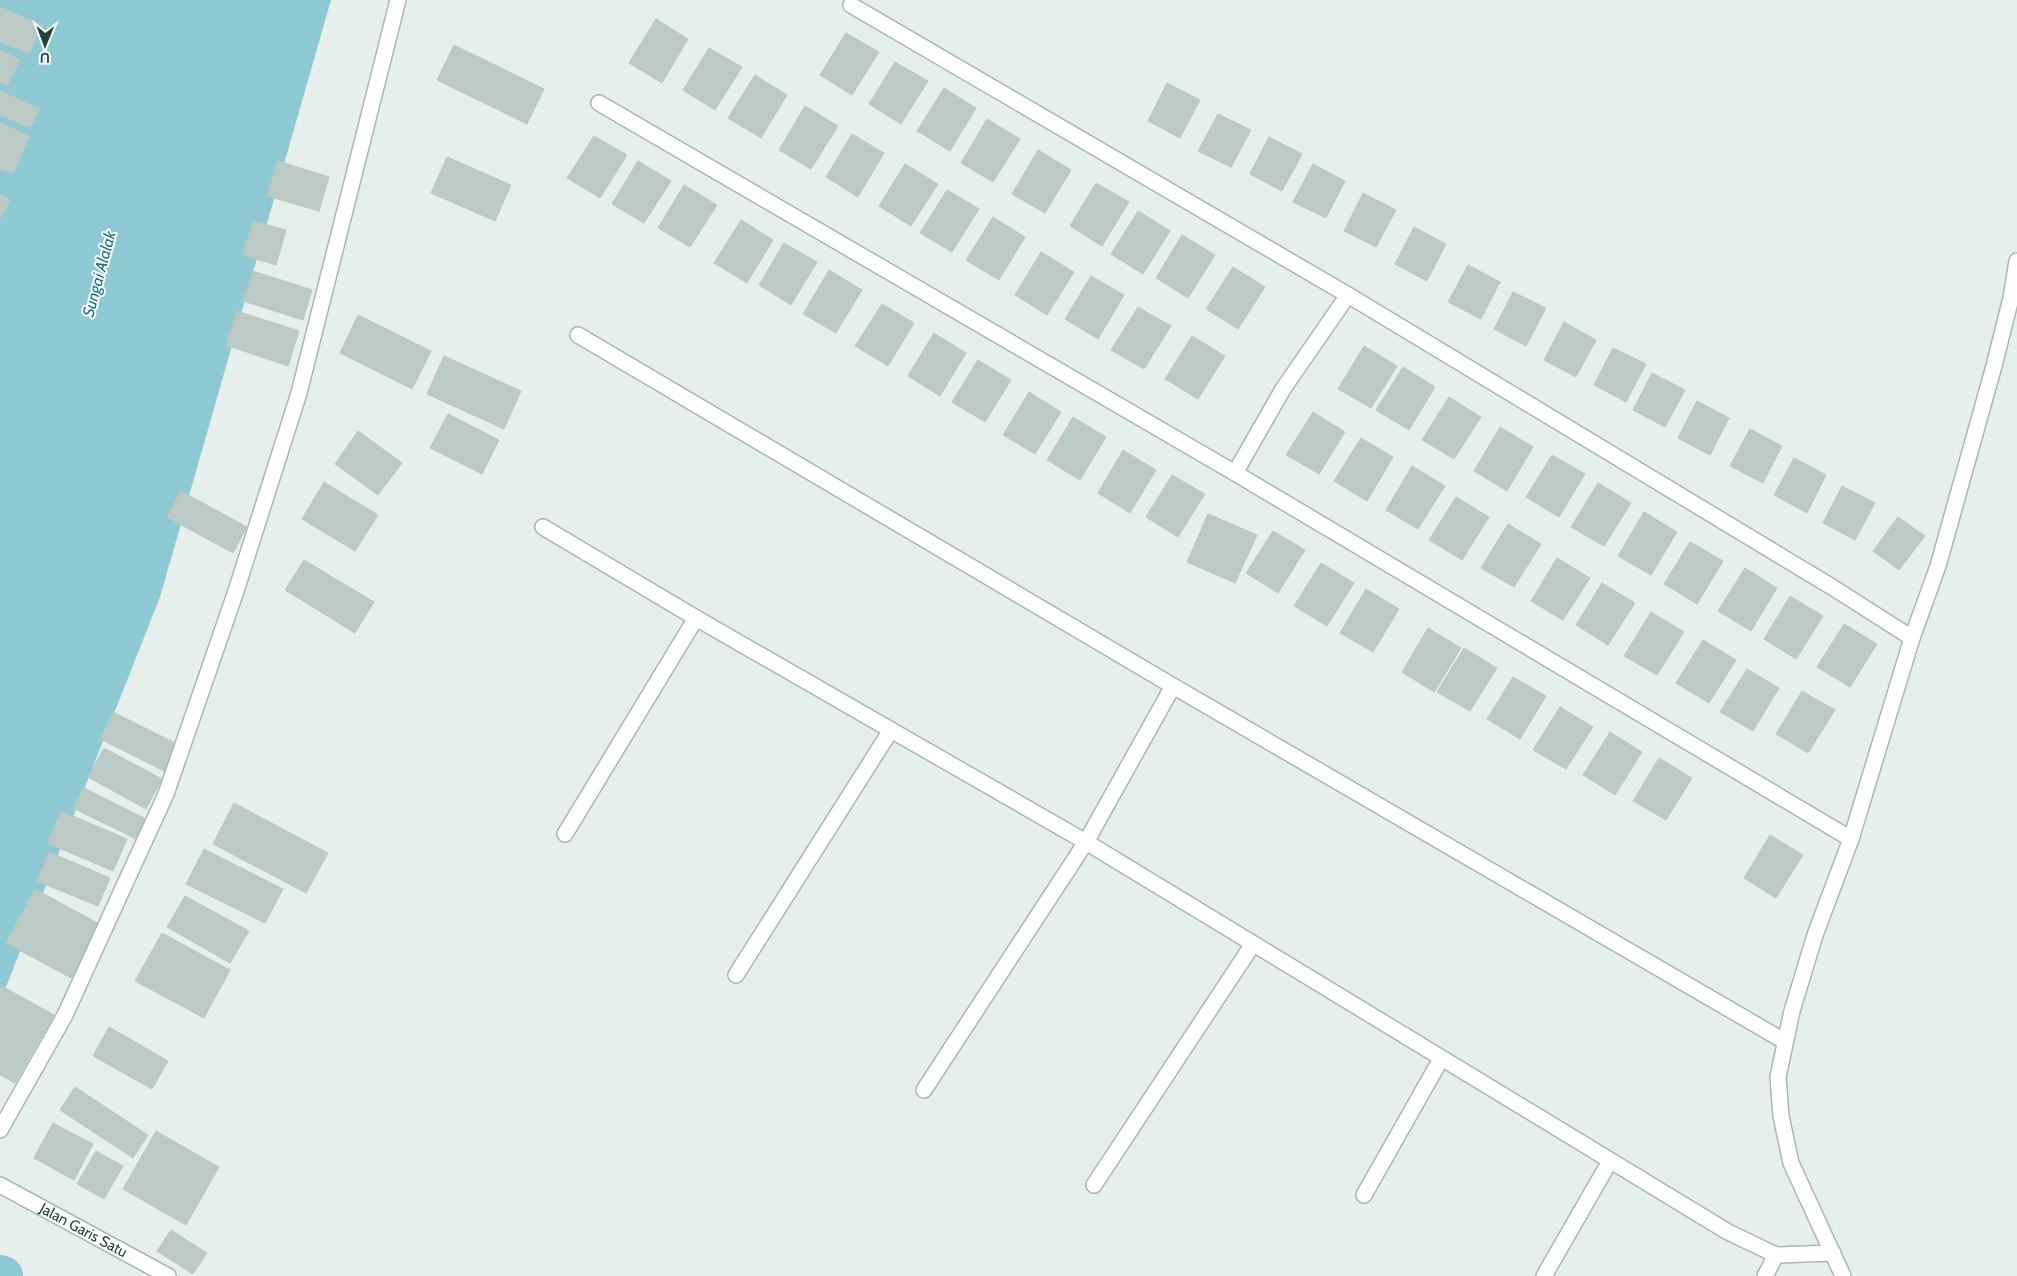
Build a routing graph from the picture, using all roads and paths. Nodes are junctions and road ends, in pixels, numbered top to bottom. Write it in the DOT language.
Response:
graph roads {
  1 [pos="398,0"];
  2 [pos="851,5"];
  3 [pos="599,103"];
  4 [pos="2017,261"];
  5 [pos="1348,295"];
  6 [pos="578,335"];
  7 [pos="1235,473"];
  8 [pos="543,527"];
  9 [pos="696,618"];
  10 [pos="1912,638"];
  11 [pos="1173,686"];
  12 [pos="891,730"];
  13 [pos="564,834"];
  14 [pos="1851,839"];
  15 [pos="1086,842"];
  16 [pos="1253,944"];
  17 [pos="736,975"];
  18 [pos="1784,1041"];
  19 [pos="1441,1059"];
  20 [pos="924,1090"];
  21 [pos="0,1130"];
  22 [pos="1610,1161"];
  23 [pos="0,1185"];
  24 [pos="1094,1185"];
  25 [pos="1364,1195"];
  26 [pos="1833,1253"];
  27 [pos="1776,1255"];
  28 [pos="168,1276"];
  29 [pos="1544,1276"];
  30 [pos="1765,1276"];
  31 [pos="1843,1276"];
  1 -- 21 [label="street"];
  2 -- 5 [label="street"];
  3 -- 7 [label="street"];
  4 -- 10 [label="street"];
  5 -- 7 [label="street"];
  5 -- 10 [label="street"];
  6 -- 11 [label="street"];
  7 -- 14 [label="street"];
  8 -- 9 [label="street"];
  9 -- 12 [label="street"];
  9 -- 13 [label="street"];
  10 -- 14 [label="street"];
  11 -- 15 [label="street"];
  11 -- 18 [label="street"];
  12 -- 15 [label="street"];
  12 -- 17 [label="street"];
  14 -- 18 [label="street"];
  15 -- 16 [label="street"];
  15 -- 20 [label="street"];
  16 -- 19 [label="street"];
  16 -- 24 [label="street"];
  18 -- 26 [label="street"];
  19 -- 22 [label="street"];
  19 -- 25 [label="street"];
  22 -- 27 [label="street"];
  22 -- 29 [label="street"];
  23 -- 28 [label="street, Jalan Garis Satu"];
  26 -- 27 [label="street"];
  26 -- 31 [label="street"];
  27 -- 30 [label="street"];
}
